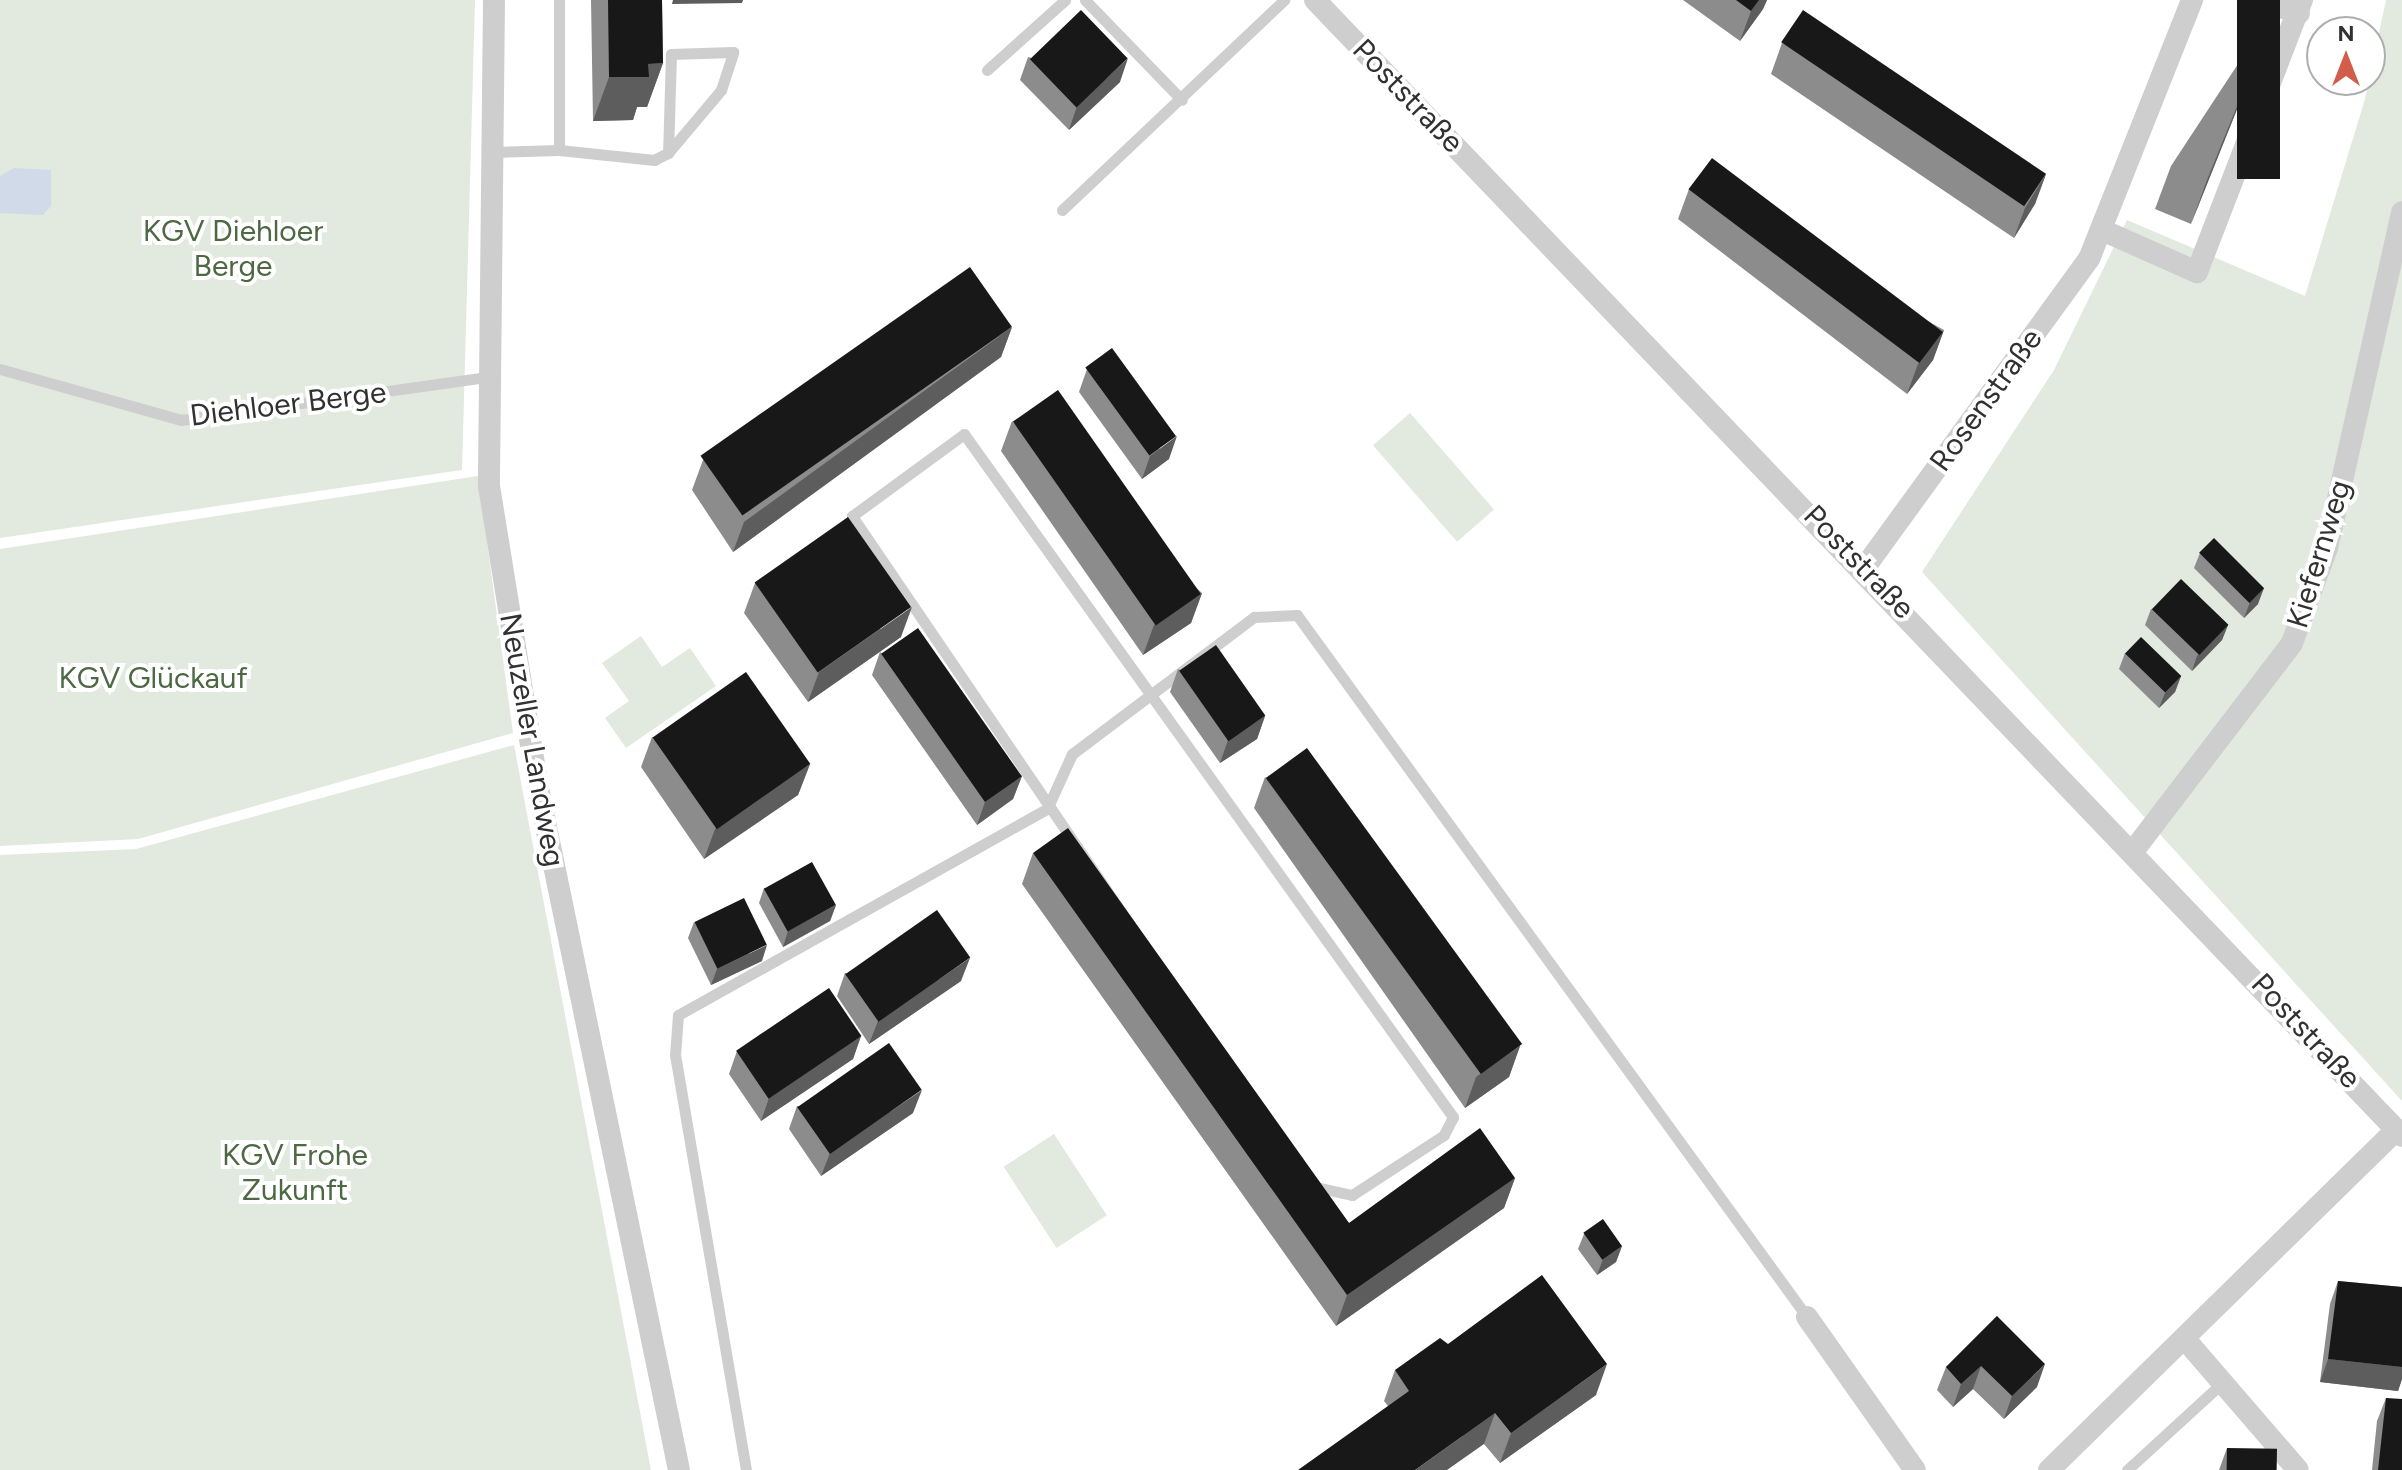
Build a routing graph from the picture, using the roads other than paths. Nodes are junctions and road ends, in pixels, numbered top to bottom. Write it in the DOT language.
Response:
graph roads {
  1 [pos="494,0"];
  2 [pos="559,0"];
  3 [pos="1065,0"];
  4 [pos="1085,0"];
  5 [pos="1284,0"];
  6 [pos="1315,0"];
  7 [pos="2192,0"];
  8 [pos="2259,0"];
  9 [pos="2301,7"];
  10 [pos="987,70"];
  11 [pos="1182,100"];
  12 [pos="559,150"];
  13 [pos="494,152"];
  14 [pos="668,153"];
  15 [pos="1062,210"];
  16 [pos="2402,212"];
  17 [pos="2102,230"];
  18 [pos="0,369"];
  19 [pos="486,377"];
  20 [pos="1865,567"];
  21 [pos="1146,693"];
  22 [pos="1047,809"];
  23 [pos="2134,850"];
  24 [pos="2399,1133"];
  25 [pos="1807,1317"];
  26 [pos="2184,1338"];
  27 [pos="2222,1383"];
  28 [pos="2288,1465"];
  29 [pos="679,1470"];
  30 [pos="746,1470"];
  31 [pos="1915,1470"];
  32 [pos="2049,1470"];
  33 [pos="2127,1470"];
  1 -- 13 [label="street, Neuzeller Landweg"];
  2 -- 12 [label="lane"];
  3 -- 10 [label="lane"];
  4 -- 11 [label="lane"];
  5 -- 11 [label="lane"];
  6 -- 20 [label="street, Poststraße"];
  7 -- 17 [label="street, Rosenstraße"];
  8 -- 9 [label="street"];
  9 -- 17 [label="street"];
  11 -- 15 [label="lane"];
  12 -- 13 [label="lane"];
  12 -- 14 [label="lane"];
  13 -- 19 [label="street, Neuzeller Landweg"];
  14 -- 14 [label="lane"];
  16 -- 23 [label="street, Kiefernweg"];
  17 -- 20 [label="street, Rosenstraße"];
  18 -- 19 [label="lane, Diehloer Berge"];
  19 -- 29 [label="street, Neuzeller Landweg"];
  20 -- 23 [label="street, Poststraße"];
  21 -- 22 [label="lane"];
  21 -- 22 [label="lane"];
  21 -- 22 [label="lane"];
  21 -- 25 [label="lane"];
  22 -- 30 [label="lane"];
  23 -- 24 [label="street, Poststraße"];
  24 -- 26 [label="street, Poststraße"];
  25 -- 31 [label="street"];
  26 -- 27 [label="street"];
  26 -- 32 [label="street, Poststraße"];
  27 -- 28 [label="street"];
  27 -- 33 [label="lane"];
}
